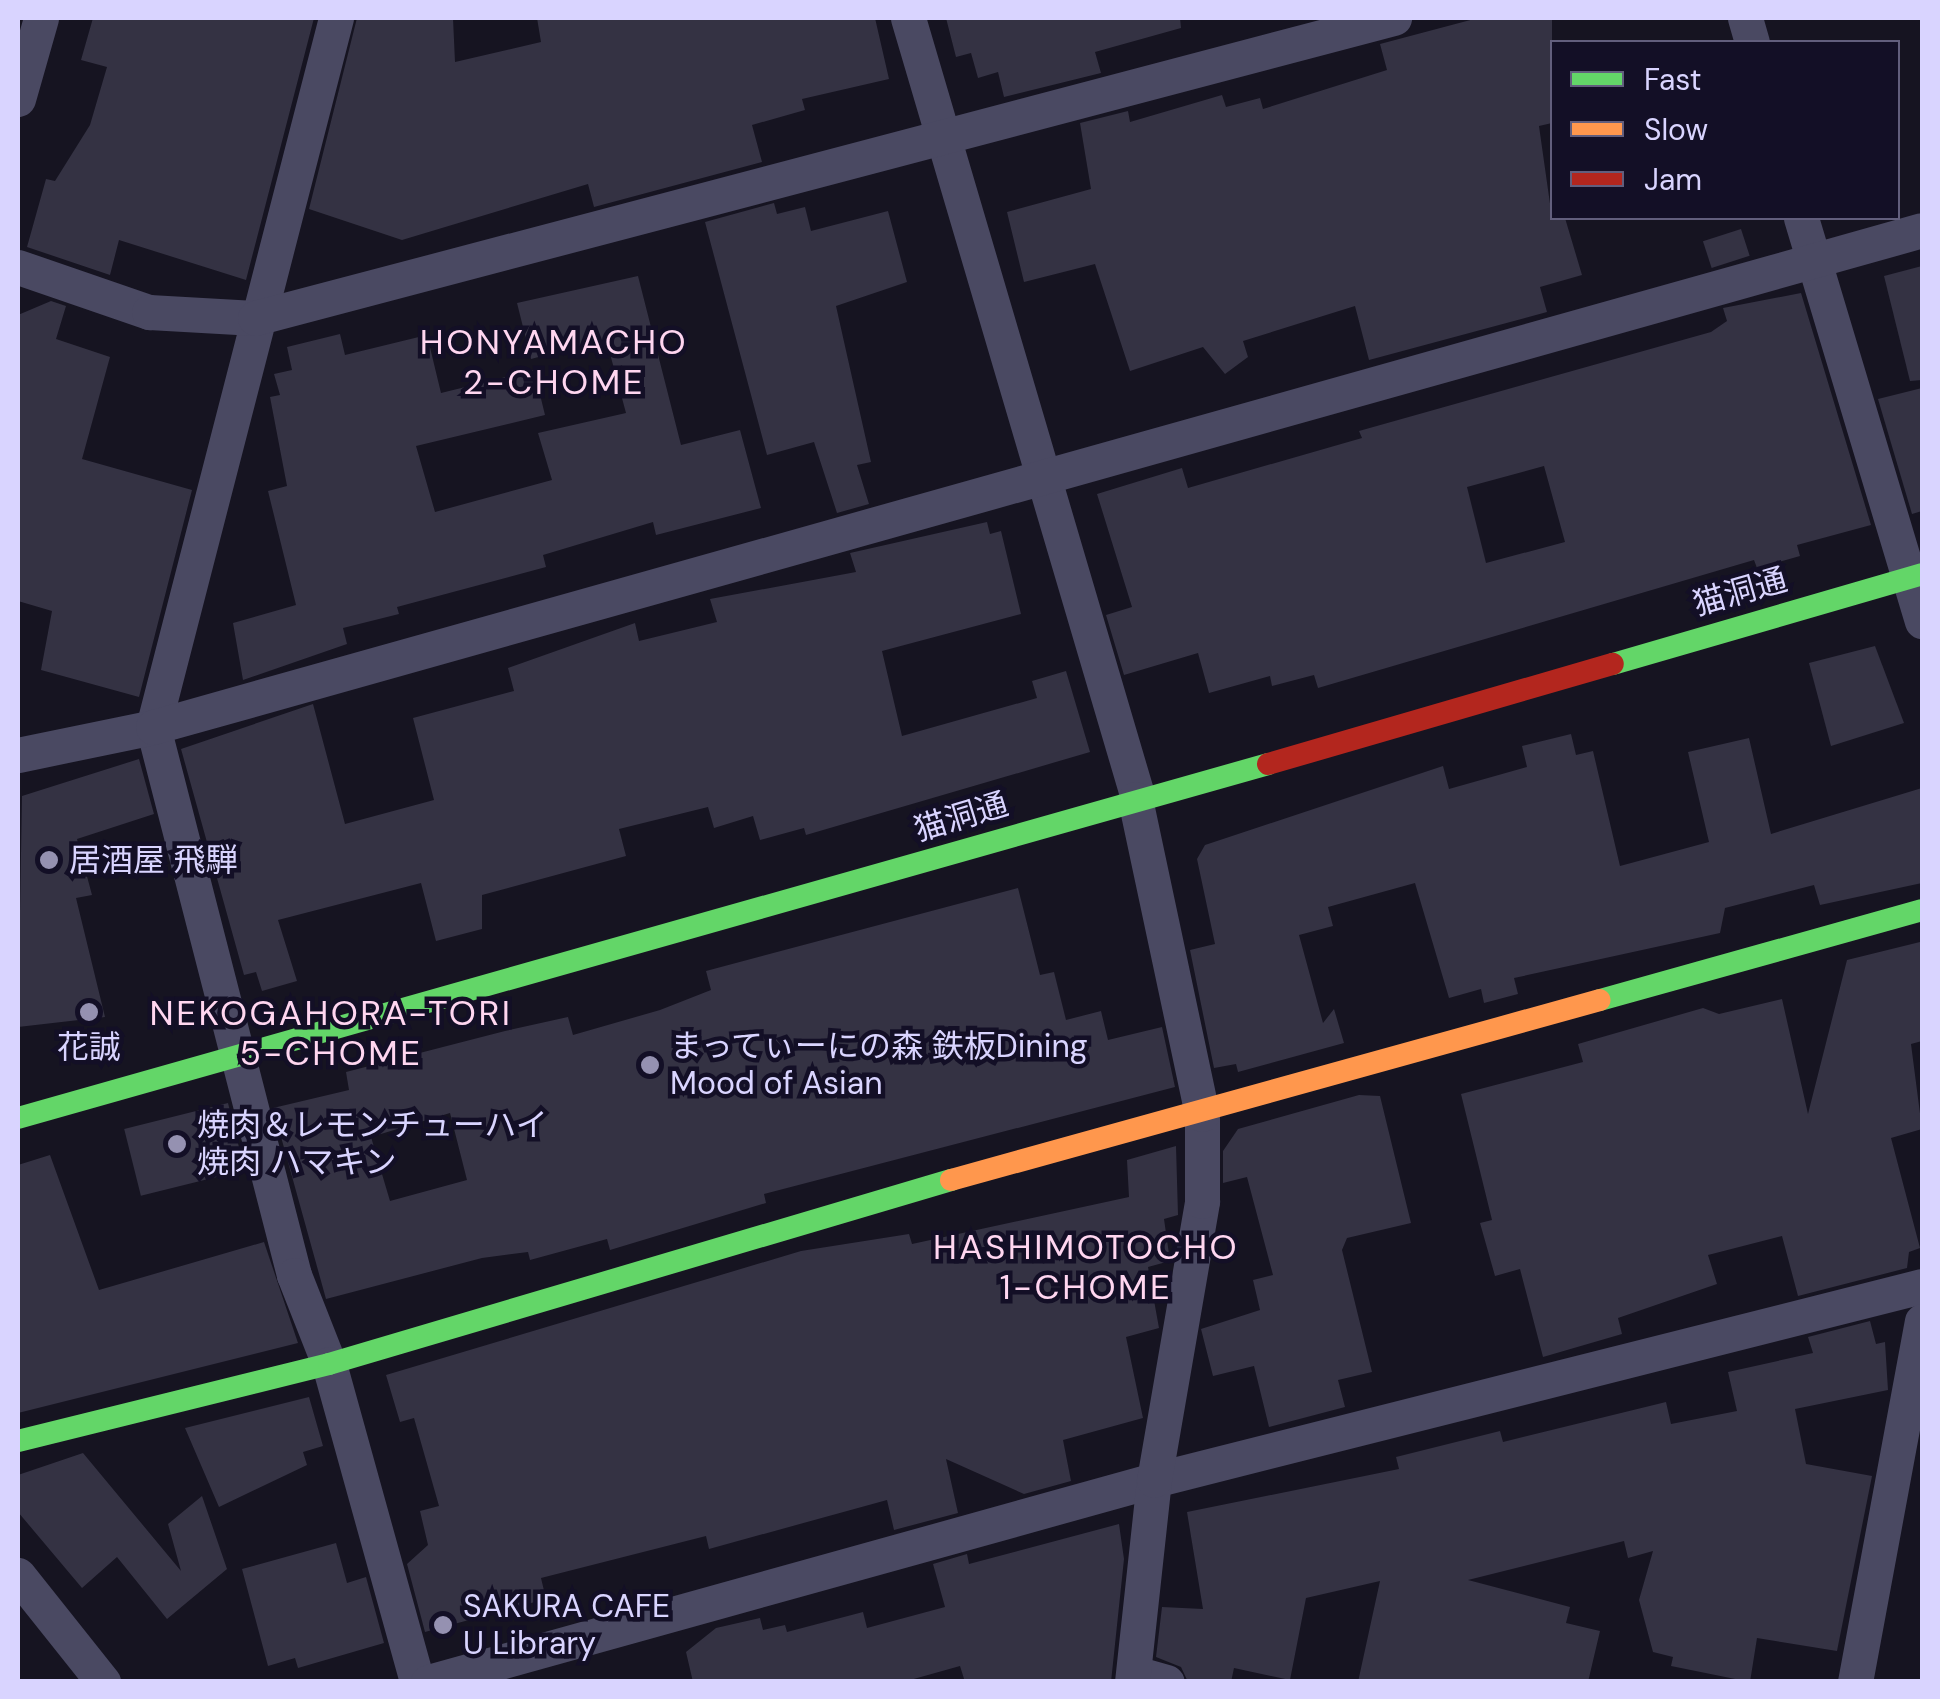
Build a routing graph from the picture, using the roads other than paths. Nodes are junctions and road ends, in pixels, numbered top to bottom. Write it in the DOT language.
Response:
graph roads {
  1 [pos="41,18"];
  2 [pos="336,18"];
  3 [pos="908,18"];
  4 [pos="1394,18"];
  5 [pos="18,99"];
  6 [pos="945,140"];
  7 [pos="1802,220"];
  8 [pos="1922,230"];
  9 [pos="1813,261"];
  10 [pos="18,267"];
  11 [pos="255,318"];
  12 [pos="1038,472"];
  13 [pos="1916,576"];
  14 [pos="1922,621"];
  15 [pos="154,727"];
  16 [pos="18,755"];
  17 [pos="1136,799"];
  18 [pos="1922,910"];
  19 [pos="239,1060"];
  20 [pos="1202,1114"];
  21 [pos="18,1118"];
  22 [pos="1922,1286"];
  23 [pos="1922,1321"];
  24 [pos="329,1364"];
  25 [pos="18,1441"];
  26 [pos="1154,1480"];
  27 [pos="18,1575"];
  28 [pos="1145,1679"];
  29 [pos="103,1682"];
  30 [pos="417,1682"];
  31 [pos="428,1682"];
  32 [pos="1855,1682"];
  1 -- 5 [label="street"];
  2 -- 11 [label="street"];
  3 -- 6 [label="street"];
  4 -- 6 [label="street"];
  6 -- 11 [label="street"];
  6 -- 12 [label="street"];
  7 -- 9 [label="street"];
  8 -- 9 [label="street"];
  9 -- 12 [label="street"];
  9 -- 13 [label="street"];
  10 -- 11 [label="street"];
  11 -- 15 [label="street"];
  12 -- 15 [label="street"];
  12 -- 17 [label="street"];
  13 -- 14 [label="street"];
  13 -- 17 [label="street, 猫洞通"];
  15 -- 16 [label="street"];
  15 -- 19 [label="street"];
  17 -- 19 [label="street, 猫洞通"];
  17 -- 20 [label="street"];
  18 -- 20 [label="street"];
  19 -- 21 [label="street, 猫洞通"];
  19 -- 24 [label="street"];
  20 -- 24 [label="street"];
  20 -- 26 [label="street"];
  22 -- 26 [label="street"];
  23 -- 32 [label="street"];
  24 -- 25 [label="street"];
  24 -- 30 [label="street"];
  26 -- 28 [label="street"];
  26 -- 31 [label="street"];
  27 -- 29 [label="street"];
}
